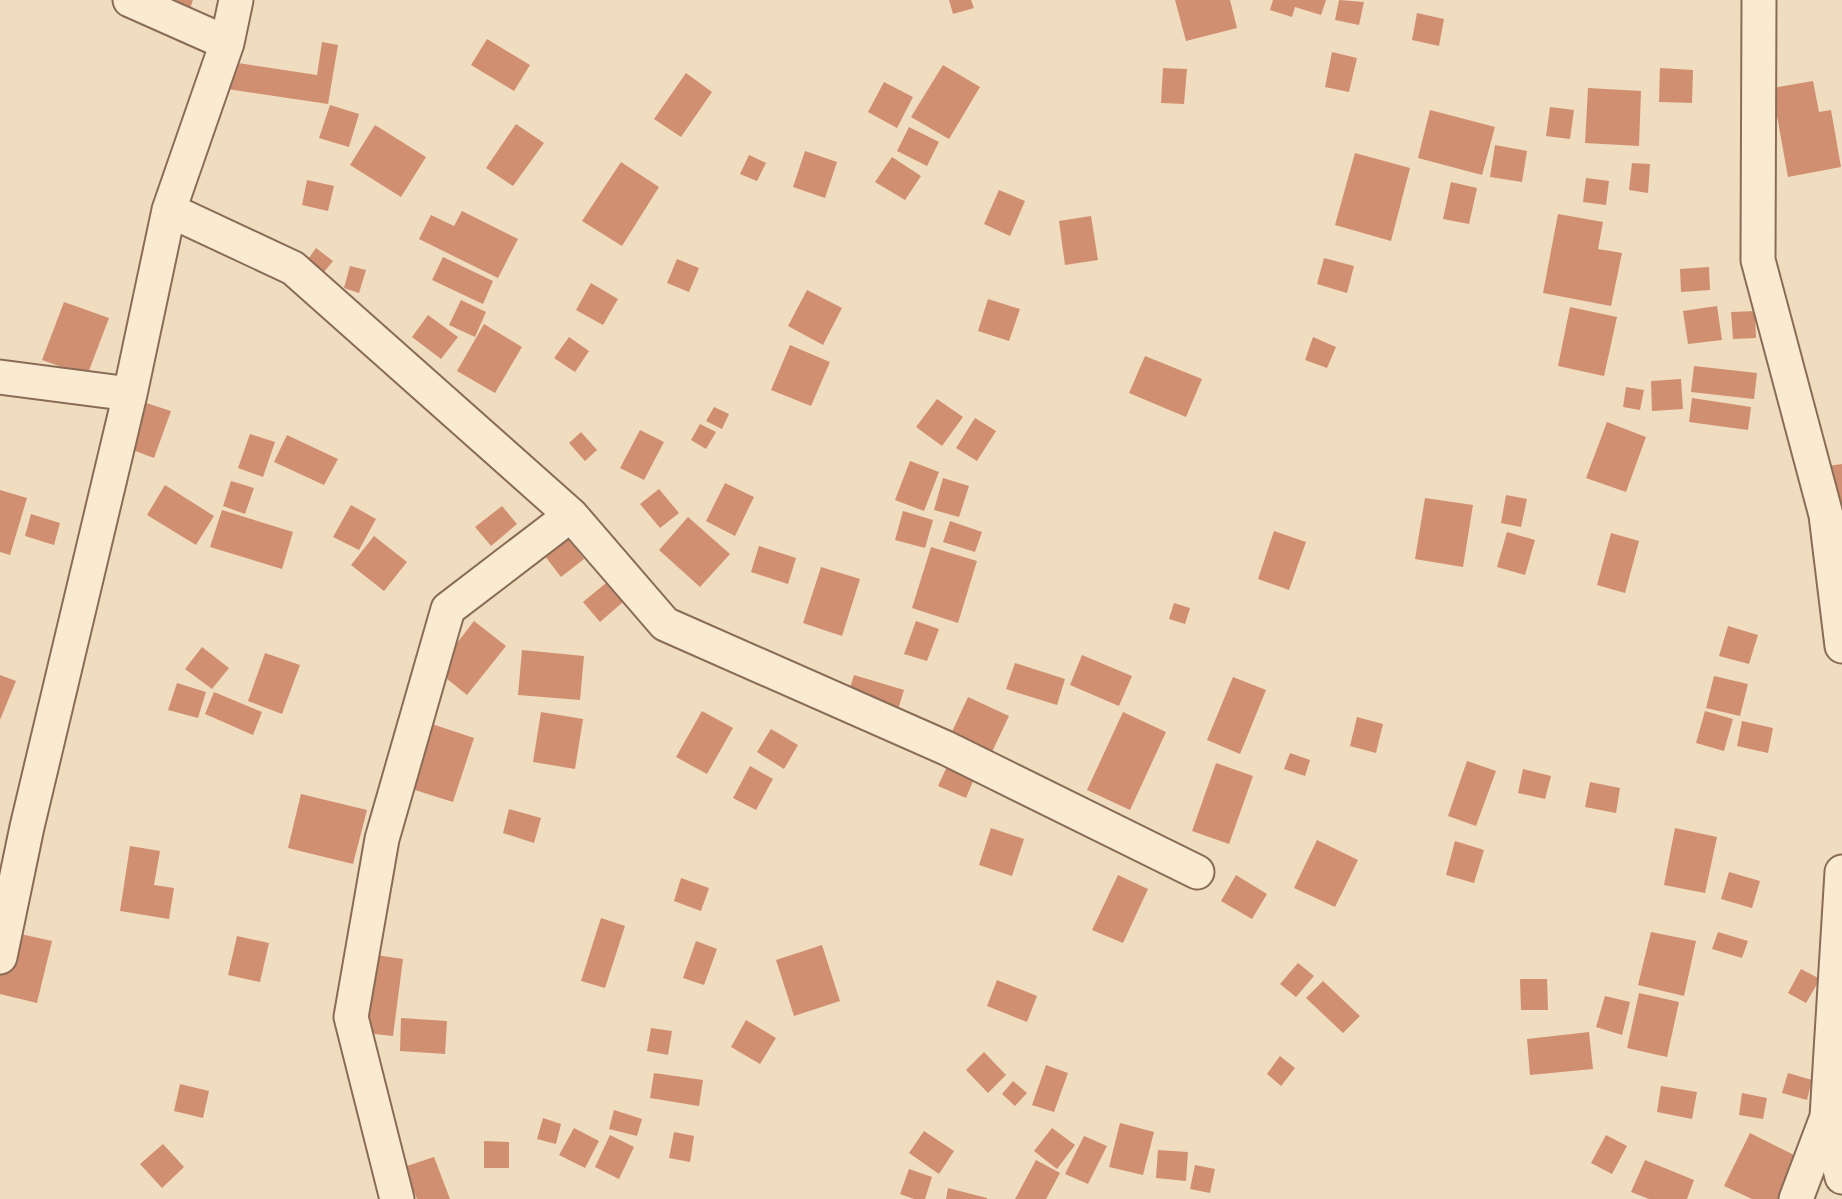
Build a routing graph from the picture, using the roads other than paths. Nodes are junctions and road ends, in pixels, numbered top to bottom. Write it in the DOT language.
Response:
graph roads {
  1 [pos="130,0"];
  2 [pos="236,0"];
  3 [pos="1759,0"];
  4 [pos="227,43"];
  5 [pos="169,210"];
  6 [pos="0,377"];
  7 [pos="130,394"];
  8 [pos="570,515"];
  9 [pos="1834,515"];
  10 [pos="1842,646"];
  11 [pos="13,825"];
  12 [pos="1197,872"];
  13 [pos="1842,873"];
  14 [pos="0,957"];
  15 [pos="1827,1117"];
  16 [pos="1842,1177"];
  17 [pos="397,1199"];
  18 [pos="1796,1199"];
  1 -- 4 [label="street"];
  2 -- 4 [label="street"];
  3 -- 9 [label="street"];
  4 -- 5 [label="street"];
  5 -- 7 [label="street"];
  5 -- 8 [label="street"];
  6 -- 7 [label="street"];
  7 -- 11 [label="street"];
  8 -- 12 [label="street"];
  8 -- 17 [label="street"];
  9 -- 10 [label="street"];
  11 -- 14 [label="street"];
  13 -- 15 [label="street"];
  15 -- 16 [label="street"];
  15 -- 18 [label="street"];
}
